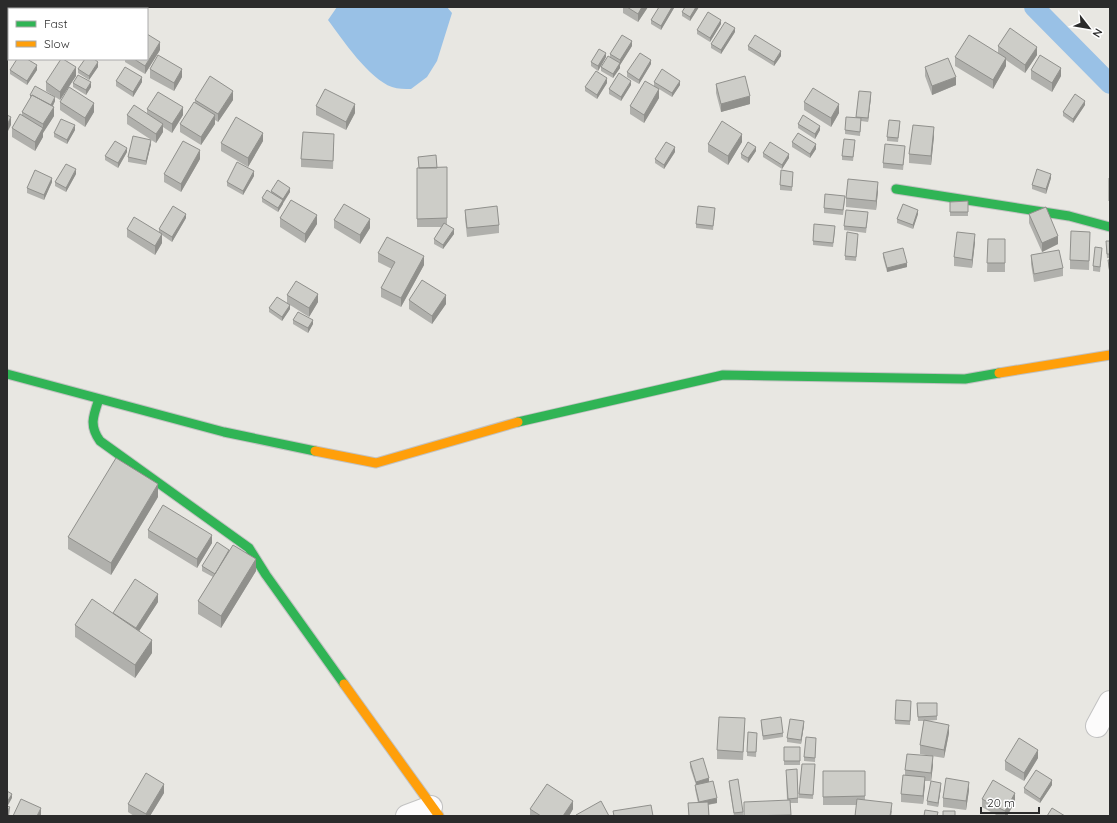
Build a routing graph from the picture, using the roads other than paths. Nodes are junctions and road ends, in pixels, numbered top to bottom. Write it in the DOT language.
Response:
graph roads {
  1 [pos="896,189"];
  2 [pos="1110,227"];
  3 [pos="1110,355"];
  4 [pos="7,374"];
  5 [pos="99,399"];
  6 [pos="1110,702"];
  7 [pos="1097,726"];
  8 [pos="435,812"];
  9 [pos="408,816"];
  1 -- 2 [label="street"];
  3 -- 5 [label="street"];
  4 -- 5 [label="street"];
  5 -- 8 [label="street"];
  6 -- 7 [label="street"];
  8 -- 9 [label="street"];
}
